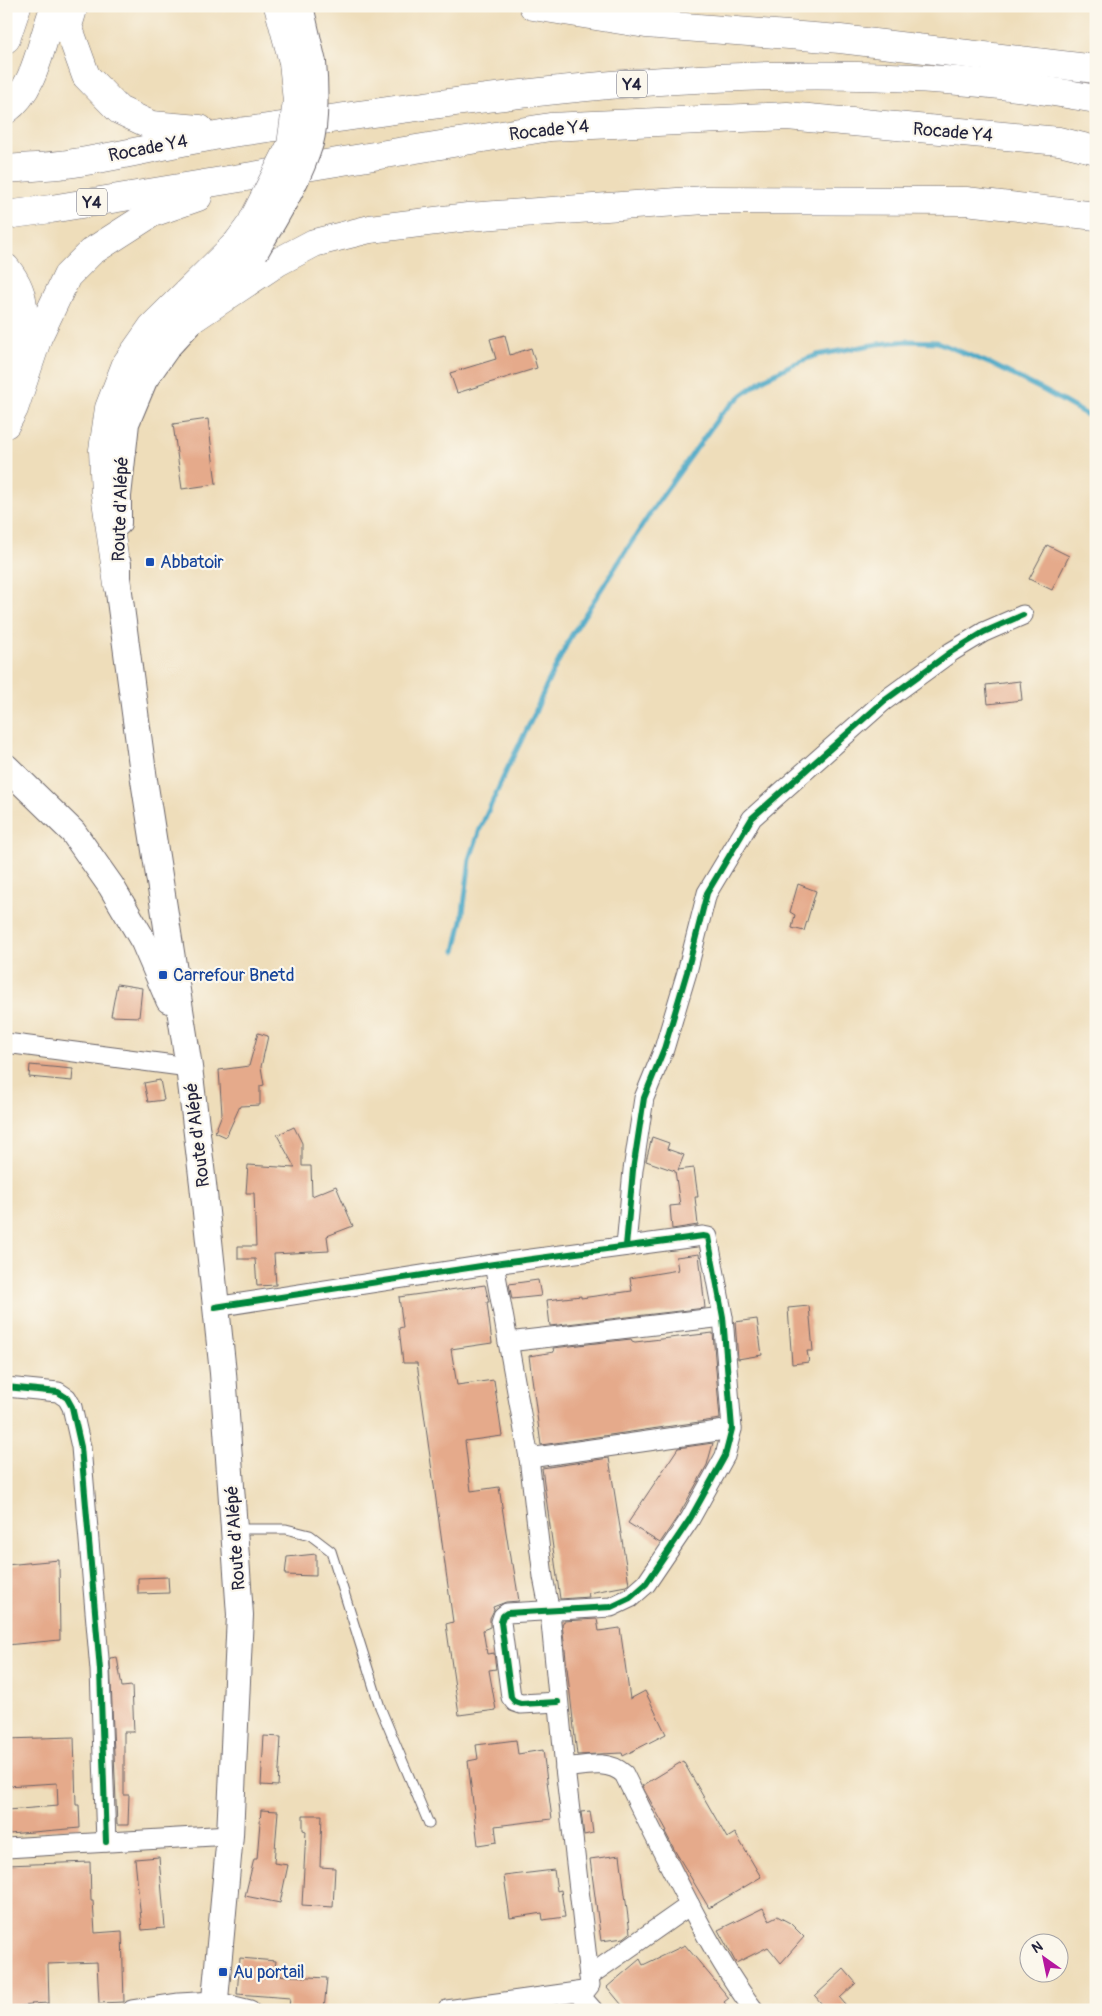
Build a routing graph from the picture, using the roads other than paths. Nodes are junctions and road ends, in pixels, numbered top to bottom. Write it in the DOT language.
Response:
graph roads {
  1 [pos="17,6"];
  2 [pos="55,6"];
  3 [pos="74,6"];
  4 [pos="278,6"];
  5 [pos="300,6"];
  6 [pos="533,6"];
  7 [pos="6,38"];
  8 [pos="303,63"];
  9 [pos="1096,69"];
  10 [pos="1096,99"];
  11 [pos="6,110"];
  12 [pos="237,132"];
  13 [pos="1096,150"];
  14 [pos="6,169"];
  15 [pos="259,174"];
  16 [pos="6,215"];
  17 [pos="1096,216"];
  18 [pos="246,248"];
  19 [pos="6,268"];
  20 [pos="194,318"];
  21 [pos="6,374"];
  22 [pos="6,424"];
  23 [pos="118,585"];
  24 [pos="1023,615"];
  25 [pos="6,767"];
  26 [pos="6,1043"];
  27 [pos="189,1067"];
  28 [pos="626,1246"];
  29 [pos="494,1264"];
  30 [pos="215,1307"];
  31 [pos="723,1316"];
  32 [pos="508,1342"];
  33 [pos="6,1387"];
  34 [pos="732,1428"];
  35 [pos="529,1458"];
  36 [pos="234,1529"];
  37 [pos="550,1612"];
  38 [pos="558,1702"];
  39 [pos="564,1768"];
  40 [pos="429,1824"];
  41 [pos="230,1835"];
  42 [pos="106,1842"];
  43 [pos="6,1848"];
  44 [pos="690,1905"];
  45 [pos="589,1976"];
  46 [pos="577,1992"];
  47 [pos="214,2005"];
  48 [pos="132,2010"];
  49 [pos="250,2010"];
  50 [pos="447,2010"];
  51 [pos="593,2010"];
  52 [pos="754,2010"];
  1 -- 7 [label="highway"];
  2 -- 11 [label="highway"];
  3 -- 12 [label="highway"];
  4 -- 8 [label="highway"];
  5 -- 8 [label="main road"];
  6 -- 9 [label="highway"];
  8 -- 18 [label="highway, bridge"];
  10 -- 12 [label="highway, Rocade Y4 / Y4"];
  12 -- 14 [label="highway, Rocade Y4 / Y4"];
  13 -- 15 [label="highway, Rocade Y4 / Y4"];
  15 -- 16 [label="highway, Rocade Y4 / Y4"];
  15 -- 22 [label="highway"];
  17 -- 20 [label="highway"];
  18 -- 20 [label="main road, Route d'Alépé"];
  18 -- 23 [label="highway"];
  19 -- 21 [label="highway"];
  20 -- 23 [label="main road, Route d'Alépé"];
  23 -- 27 [label="main road, Route d'Alépé"];
  24 -- 28 [label="street"];
  25 -- 27 [label="main road, Route d'Alépé"];
  26 -- 27 [label="street"];
  27 -- 30 [label="main road, Route d'Alépé"];
  28 -- 29 [label="street"];
  28 -- 31 [label="street"];
  29 -- 30 [label="street"];
  29 -- 32 [label="street"];
  30 -- 36 [label="main road, Route d'Alépé"];
  31 -- 32 [label="street"];
  31 -- 34 [label="street"];
  32 -- 35 [label="street"];
  33 -- 42 [label="street"];
  34 -- 35 [label="street"];
  34 -- 37 [label="street"];
  35 -- 37 [label="street"];
  36 -- 40 [label="lane"];
  36 -- 41 [label="main road, Route d'Alépé"];
  37 -- 38 [label="street"];
  37 -- 38 [label="street"];
  38 -- 39 [label="street"];
  39 -- 44 [label="street"];
  39 -- 45 [label="street"];
  41 -- 42 [label="street"];
  41 -- 47 [label="main road, Route d'Alépé"];
  42 -- 43 [label="street"];
  44 -- 45 [label="street"];
  44 -- 52 [label="street"];
  45 -- 46 [label="street"];
  46 -- 50 [label="street"];
  46 -- 51 [label="street"];
  47 -- 48 [label="street"];
  47 -- 49 [label="street"];
}
